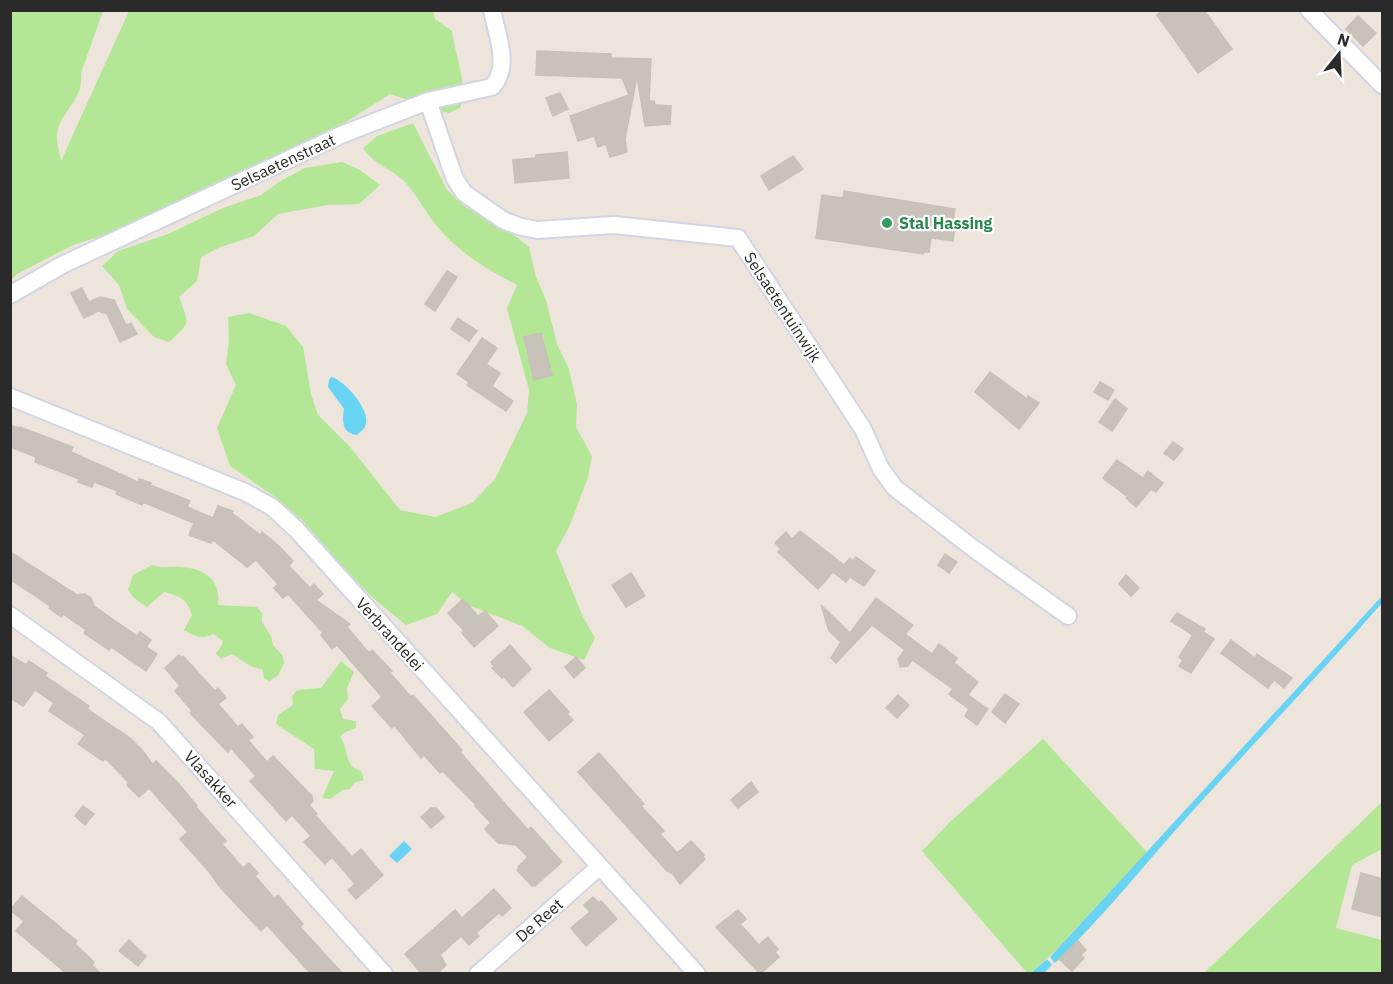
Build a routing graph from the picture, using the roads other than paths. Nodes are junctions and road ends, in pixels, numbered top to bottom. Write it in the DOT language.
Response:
graph roads {
  1 [pos="492,10"];
  2 [pos="1310,10"];
  3 [pos="1383,85"];
  4 [pos="428,101"];
  5 [pos="10,295"];
  6 [pos="10,397"];
  7 [pos="10,615"];
  8 [pos="1068,616"];
  9 [pos="599,867"];
  10 [pos="384,974"];
  11 [pos="478,974"];
  12 [pos="697,974"];
  1 -- 4 [label="street, Selsaetenstraat"];
  2 -- 3 [label="street"];
  4 -- 5 [label="street, Selsaetenstraat"];
  4 -- 8 [label="street, Selsaetentuinwijk"];
  6 -- 9 [label="street, Verbrandelei"];
  7 -- 10 [label="street, Vlasakker"];
  9 -- 11 [label="street, De Reet"];
  9 -- 12 [label="street, Verbrandelei"];
}
